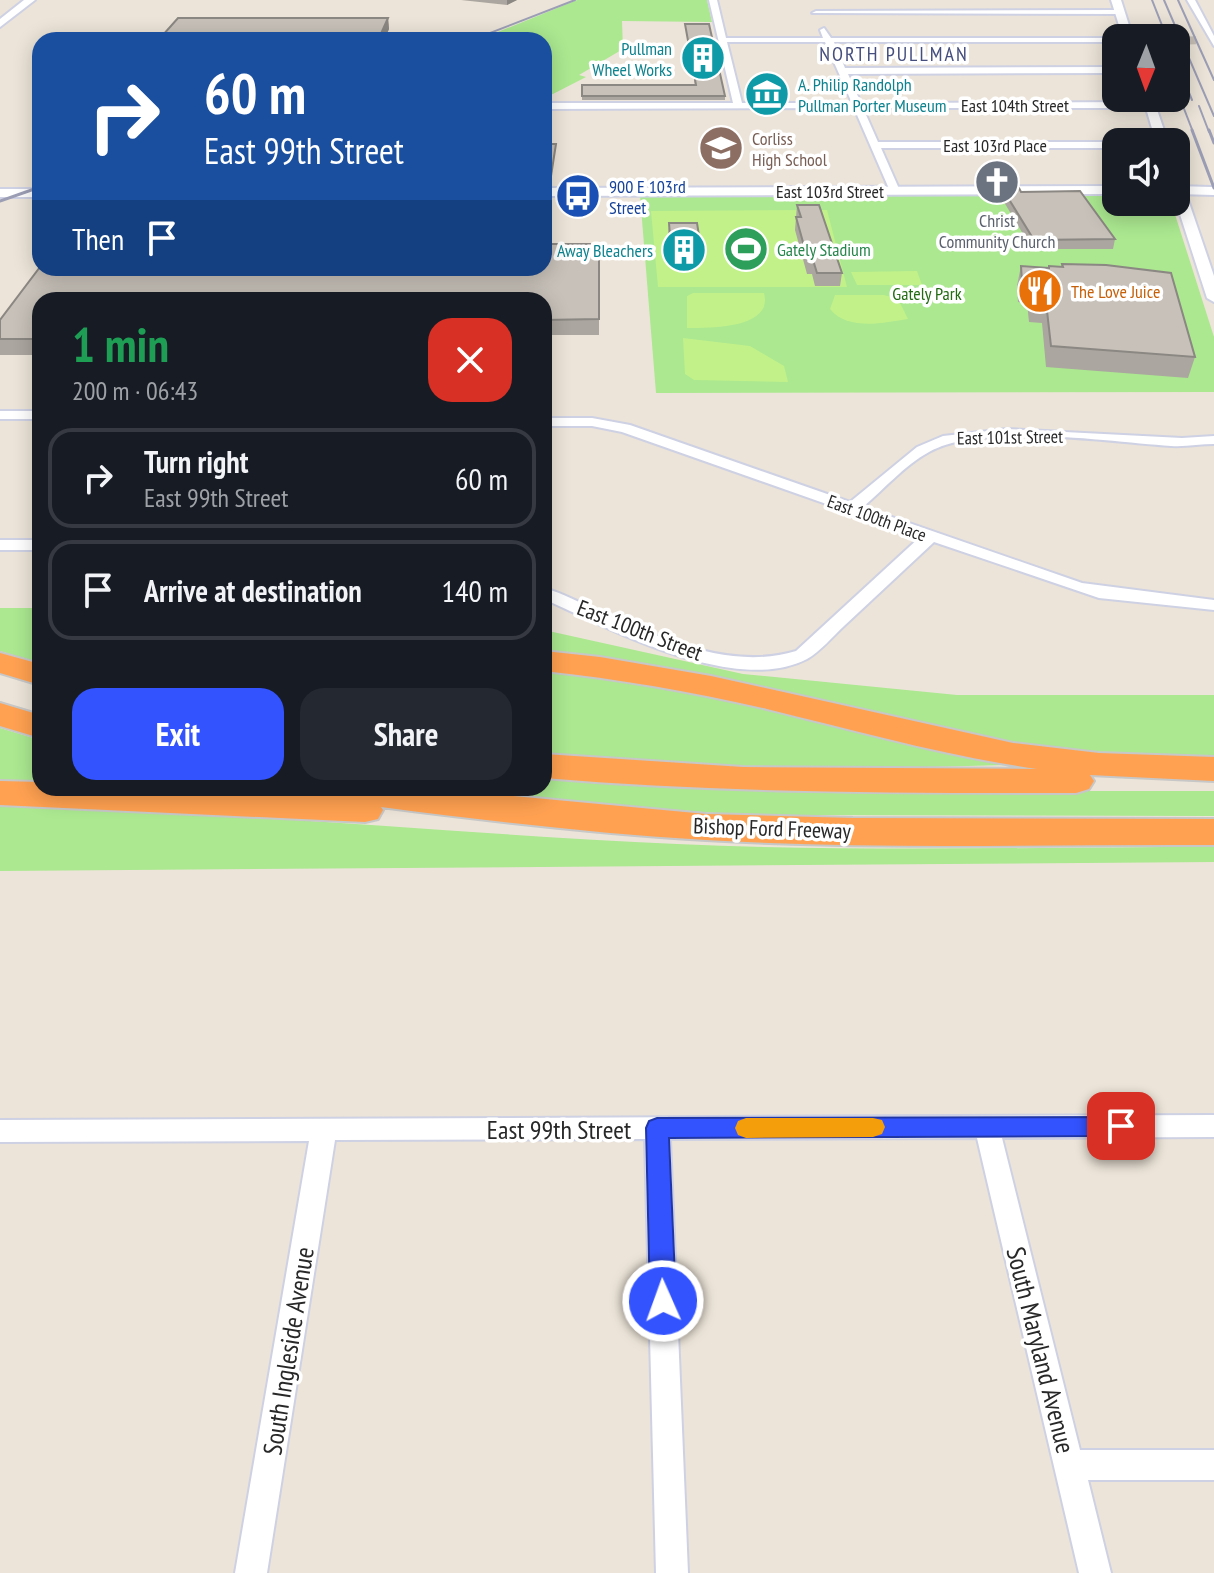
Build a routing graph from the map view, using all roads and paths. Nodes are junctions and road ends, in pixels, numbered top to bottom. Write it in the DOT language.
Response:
graph roads {
  1 [pos="30,0"];
  2 [pos="713,0"];
  3 [pos="810,0"];
  4 [pos="1007,0"];
  5 [pos="1116,0"];
  6 [pos="1191,0"];
  7 [pos="1018,12"];
  8 [pos="1120,12"];
  9 [pos="816,13"];
  10 [pos="0,24"];
  11 [pos="1124,24"];
  12 [pos="722,40"];
  13 [pos="828,40"];
  14 [pos="1102,40"];
  15 [pos="1199,40"];
  16 [pos="1213,41"];
  17 [pos="1102,70"];
  18 [pos="842,71"];
  19 [pos="1102,103"];
  20 [pos="552,106"];
  21 [pos="738,106"];
  22 [pos="858,106"];
  23 [pos="875,145"];
  24 [pos="1102,145"];
  25 [pos="1190,188"];
  26 [pos="1102,190"];
  27 [pos="1210,190"];
  28 [pos="895,191"];
  29 [pos="552,192"];
  30 [pos="0,193"];
  31 [pos="32,193"];
  32 [pos="1187,216"];
  33 [pos="1214,298"];
  34 [pos="0,415"];
  35 [pos="32,415"];
  36 [pos="552,422"];
  37 [pos="1214,440"];
  38 [pos="1193,442"];
  39 [pos="1214,449"];
  40 [pos="852,508"];
  41 [pos="930,537"];
  42 [pos="0,545"];
  43 [pos="32,545"];
  44 [pos="552,596"];
  45 [pos="1214,605"];
  46 [pos="552,662"];
  47 [pos="0,663"];
  48 [pos="32,673"];
  49 [pos="32,689"];
  50 [pos="0,693"];
  51 [pos="0,714"];
  52 [pos="32,724"];
  53 [pos="552,767"];
  54 [pos="1214,769"];
  55 [pos="1214,780"];
  56 [pos="0,793"];
  57 [pos="32,794"];
  58 [pos="78,796"];
  59 [pos="393,796"];
  60 [pos="706,827"];
  61 [pos="1214,832"];
  62 [pos="1214,1126"];
  63 [pos="987,1127"];
  64 [pos="657,1128"];
  65 [pos="324,1130"];
  66 [pos="0,1131"];
  67 [pos="1069,1465"];
  68 [pos="1214,1465"];
  69 [pos="251,1573"];
  70 [pos="672,1573"];
  71 [pos="1095,1573"];
  1 -- 10 [label="street"];
  2 -- 12 [label="street"];
  3 -- 9 [label="street"];
  4 -- 7 [label="street"];
  5 -- 8 [label="street"];
  6 -- 16 [label="street"];
  7 -- 8 [label="street"];
  7 -- 9 [label="street"];
  8 -- 11 [label="street"];
  9 -- 13 [label="street"];
  12 -- 13 [label="street"];
  12 -- 21 [label="street"];
  13 -- 14 [label="street"];
  13 -- 18 [label="street"];
  15 -- 16 [label="street"];
  17 -- 18 [label="street"];
  18 -- 22 [label="street"];
  19 -- 22 [label="street, East 104th Street"];
  20 -- 21 [label="street, East 104th Street"];
  21 -- 22 [label="street, East 104th Street"];
  22 -- 23 [label="street"];
  23 -- 24 [label="street, East 103rd Place"];
  23 -- 28 [label="street"];
  25 -- 27 [label="main road"];
  26 -- 28 [label="main road, East 103rd Street"];
  28 -- 29 [label="main road, East 103rd Street"];
  30 -- 31 [label="main road"];
  32 -- 33 [label="street"];
  34 -- 35 [label="street"];
  36 -- 40 [label="street, East 100th Place"];
  37 -- 38 [label="street, East 101st Street"];
  38 -- 39 [label="street, East 101st Street"];
  38 -- 40 [label="street, East 101st Street"];
  40 -- 41 [label="street, East 100th Place"];
  41 -- 44 [label="street, East 100th Street"];
  41 -- 45 [label="street, East 100th Place"];
  42 -- 43 [label="street"];
  46 -- 54 [label="highway"];
  47 -- 48 [label="highway"];
  49 -- 50 [label="highway"];
  51 -- 52 [label="highway"];
  53 -- 55 [label="highway"];
  56 -- 57 [label="highway"];
  58 -- 60 [label="highway"];
  59 -- 60 [label="highway, Bishop Ford Freeway"];
  60 -- 61 [label="highway, Bishop Ford Freeway"];
  62 -- 63 [label="street, East 99th Street"];
  63 -- 64 [label="street, East 99th Street"];
  63 -- 67 [label="street, South Maryland Avenue"];
  64 -- 65 [label="street, East 99th Street"];
  64 -- 70 [label="street"];
  65 -- 66 [label="street, East 99th Street"];
  65 -- 69 [label="street, South Ingleside Avenue"];
  67 -- 68 [label="street"];
  67 -- 71 [label="street, South Maryland Avenue"];
}
